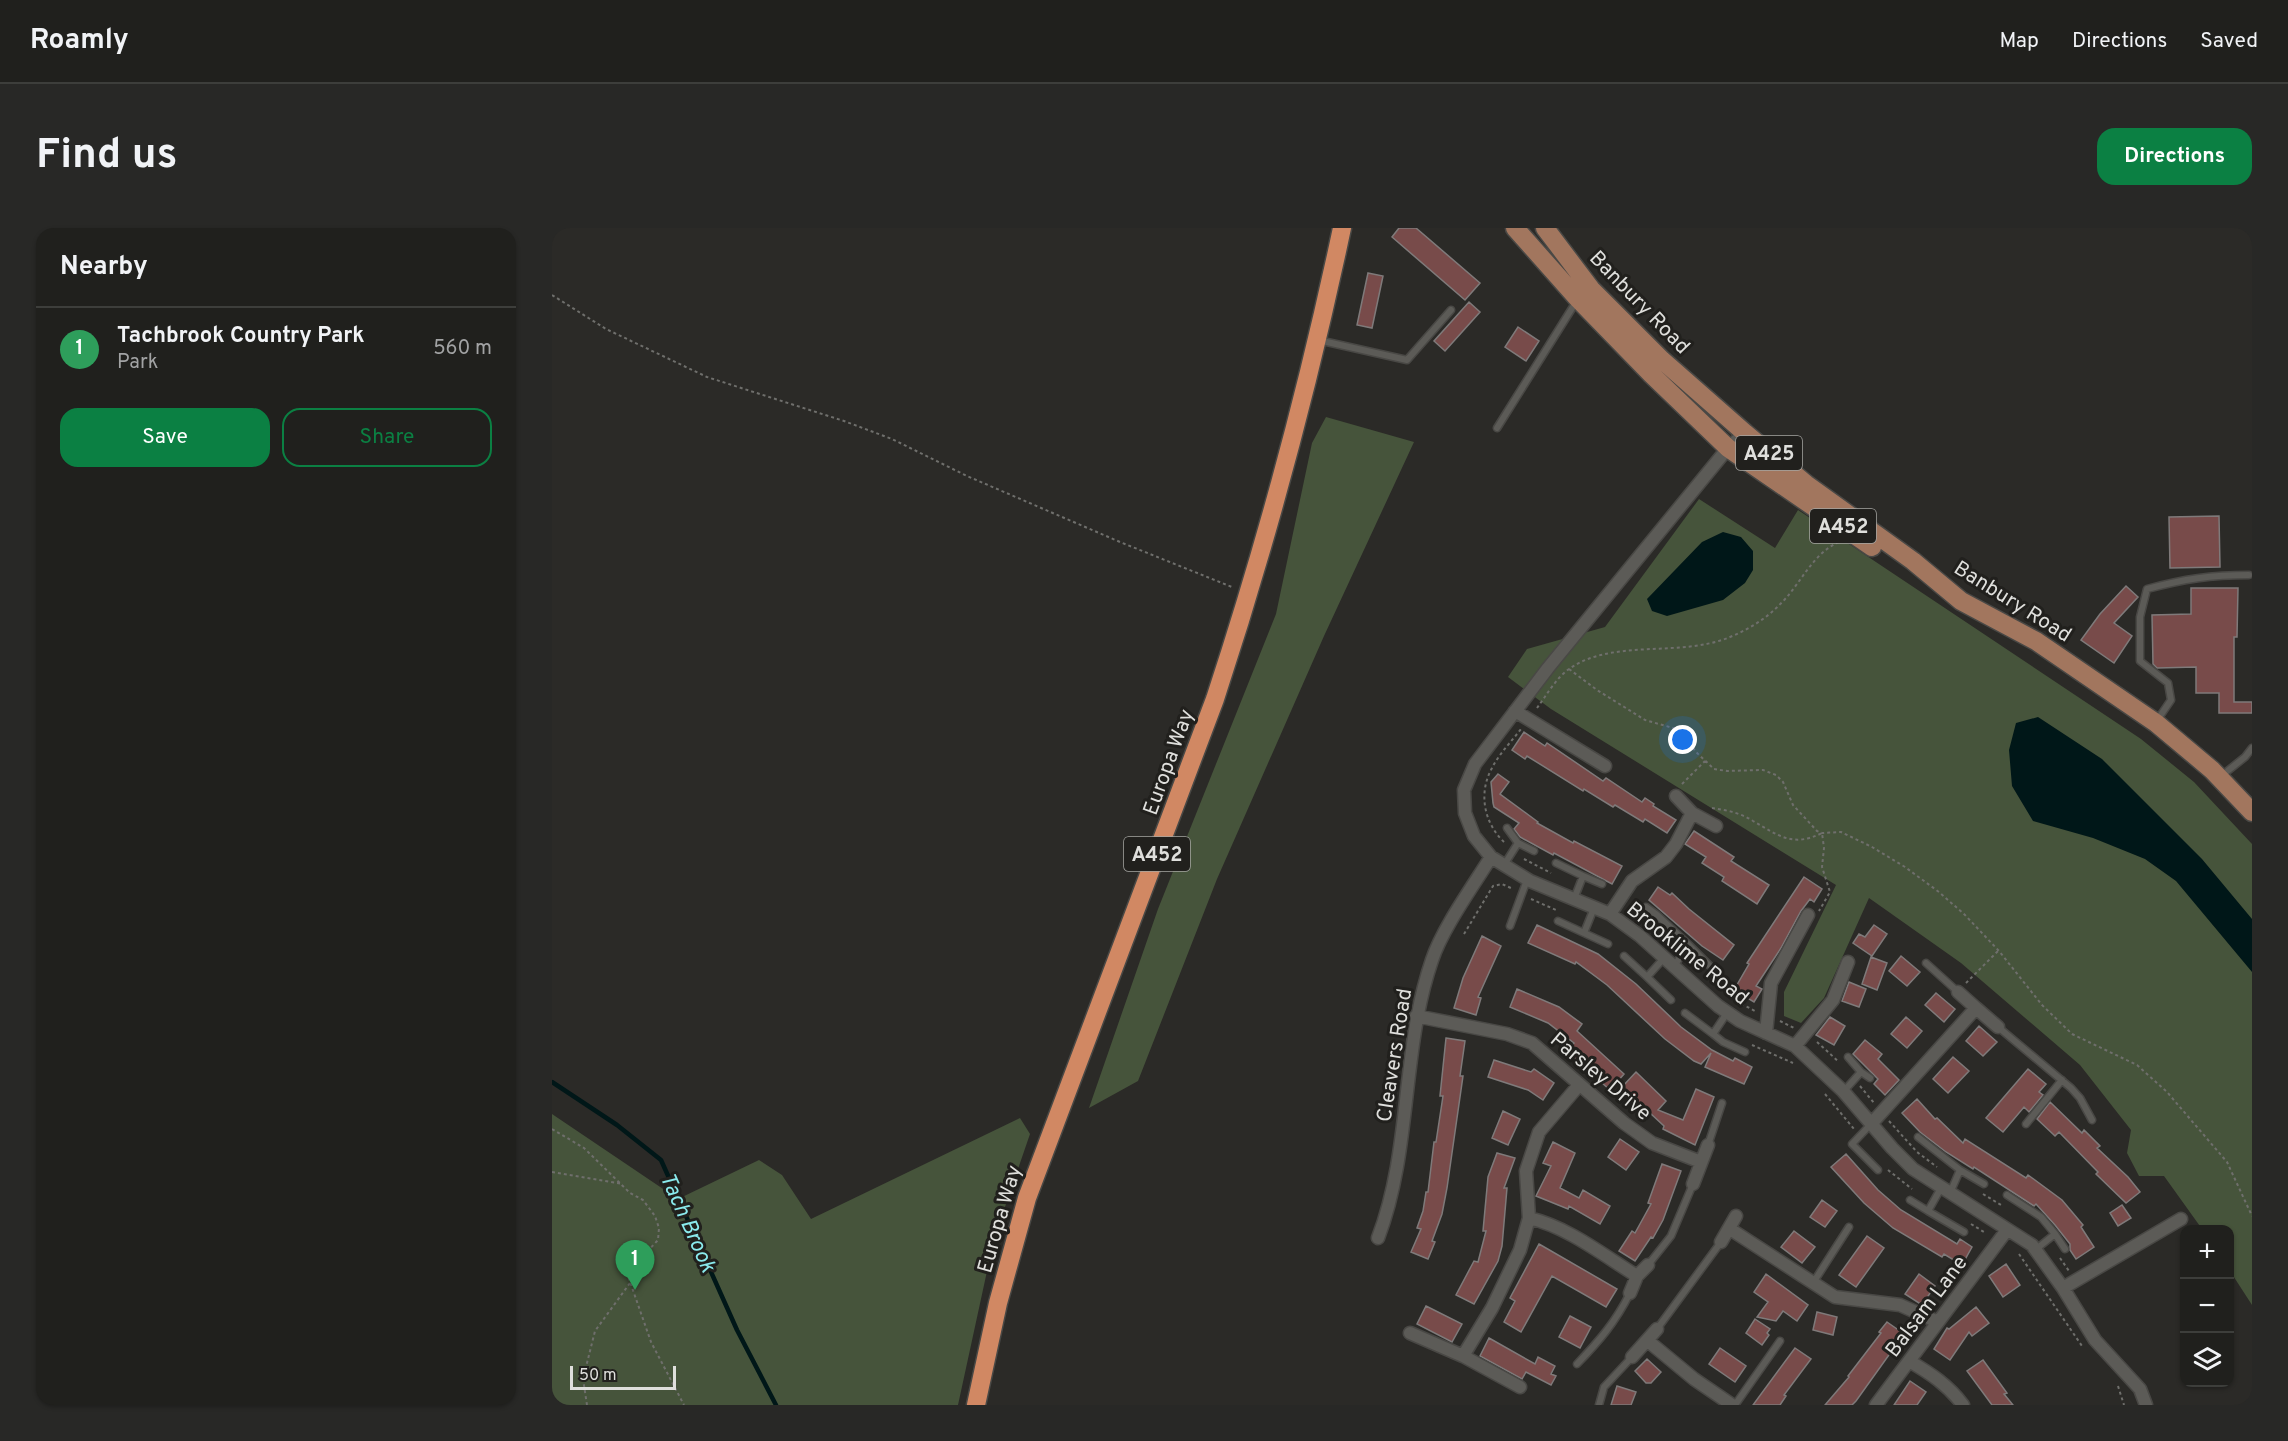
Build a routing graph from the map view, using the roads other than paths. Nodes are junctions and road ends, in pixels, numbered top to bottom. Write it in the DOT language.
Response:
graph roads {
  1 [pos="1342,228"];
  2 [pos="1515,228"];
  3 [pos="1545,228"];
  4 [pos="1578,299"];
  5 [pos="1451,310"];
  6 [pos="1316,340"];
  7 [pos="1497,428"];
  8 [pos="1745,433"];
  9 [pos="1728,448"];
  10 [pos="2249,575"];
  11 [pos="1961,601"];
  12 [pos="1515,711"];
  13 [pos="2156,723"];
  14 [pos="2252,748"];
  15 [pos="2248,758"];
  16 [pos="1605,766"];
  17 [pos="2219,777"];
  18 [pos="1681,792"];
  19 [pos="2252,812"];
  20 [pos="1692,813"];
  21 [pos="1716,826"];
  22 [pos="1507,828"];
  23 [pos="1518,843"];
  24 [pos="1534,851"];
  25 [pos="1491,857"];
  26 [pos="1556,863"];
  27 [pos="1504,865"];
  28 [pos="1583,876"];
  29 [pos="1528,879"];
  30 [pos="1602,884"];
  31 [pos="1574,899"];
  32 [pos="1594,907"];
  33 [pos="1646,907"];
  34 [pos="1614,908"];
  35 [pos="1808,915"];
  36 [pos="1558,921"];
  37 [pos="1510,926"];
  38 [pos="1584,933"];
  39 [pos="1608,944"];
  40 [pos="1689,945"];
  41 [pos="1624,957"];
  42 [pos="1664,958"];
  43 [pos="1848,962"];
  44 [pos="1926,963"];
  45 [pos="1674,967"];
  46 [pos="1713,969"];
  47 [pos="1647,977"];
  48 [pos="1958,992"];
  49 [pos="1671,1000"];
  50 [pos="1976,1008"];
  51 [pos="1728,1012"];
  52 [pos="1684,1013"];
  53 [pos="1416,1016"];
  54 [pos="1998,1027"];
  55 [pos="1766,1033"];
  56 [pos="1713,1034"];
  57 [pos="1795,1046"];
  58 [pos="1745,1052"];
  59 [pos="1848,1057"];
  60 [pos="1812,1060"];
  61 [pos="1805,1072"];
  62 [pos="1862,1072"];
  63 [pos="1870,1078"];
  64 [pos="2062,1080"];
  65 [pos="1579,1084"];
  66 [pos="1844,1092"];
  67 [pos="1722,1103"];
  68 [pos="2092,1120"];
  69 [pos="1872,1123"];
  70 [pos="2026,1124"];
  71 [pos="1918,1137"];
  72 [pos="1708,1145"];
  73 [pos="1701,1162"];
  74 [pos="1878,1170"];
  75 [pos="1960,1170"];
  76 [pos="1694,1184"];
  77 [pos="1984,1184"];
  78 [pos="1945,1191"];
  79 [pos="2007,1195"];
  80 [pos="1910,1200"];
  81 [pos="1928,1211"];
  82 [pos="1736,1216"];
  83 [pos="1529,1218"];
  84 [pos="2181,1219"];
  85 [pos="1849,1227"];
  86 [pos="1730,1229"];
  87 [pos="2007,1230"];
  88 [pos="1964,1232"];
  89 [pos="2055,1234"];
  90 [pos="1378,1238"];
  91 [pos="1720,1242"];
  92 [pos="2066,1249"];
  93 [pos="2035,1250"];
  94 [pos="1648,1265"];
  95 [pos="1637,1276"];
  96 [pos="1813,1283"];
  97 [pos="2063,1288"];
  98 [pos="1630,1293"];
  99 [pos="1938,1322"];
  100 [pos="1657,1329"];
  101 [pos="1410,1333"];
  102 [pos="1648,1341"];
  103 [pos="1780,1341"];
  104 [pos="1463,1356"];
  105 [pos="1632,1357"];
  106 [pos="1909,1360"];
  107 [pos="1577,1364"];
  108 [pos="1520,1387"];
  109 [pos="976,1405"];
  110 [pos="1599,1405"];
  111 [pos="1733,1405"];
  112 [pos="1876,1405"];
  113 [pos="1963,1405"];
  114 [pos="2146,1405"];
  1 -- 6 [label="highway, Europa Way / A452"];
  2 -- 4 [label="main road, Banbury Road"];
  3 -- 8 [label="main road, Banbury Road / A425"];
  4 -- 7 [label="lane"];
  4 -- 9 [label="main road, A452"];
  5 -- 6 [label="lane"];
  6 -- 109 [label="highway, Europa Way / A452"];
  8 -- 9 [label="street, Brooklime Road"];
  8 -- 11 [label="main road, Banbury Road / A425"];
  9 -- 11 [label="main road, A452"];
  9 -- 12 [label="street, Brooklime Road"];
  10 -- 13 [label="lane"];
  11 -- 13 [label="main road, Banbury Road / A425"];
  12 -- 16 [label="street"];
  12 -- 25 [label="street, Brooklime Road"];
  13 -- 17 [label="main road, Banbury Road / A425"];
  14 -- 15 [label="lane"];
  15 -- 17 [label="lane"];
  17 -- 19 [label="main road, Banbury Road / A425"];
  18 -- 20 [label="street"];
  20 -- 21 [label="street"];
  20 -- 34 [label="street"];
  22 -- 23 [label="lane"];
  23 -- 24 [label="lane"];
  23 -- 27 [label="lane"];
  25 -- 27 [label="street, Brooklime Road"];
  25 -- 53 [label="street, Cleavers Road"];
  26 -- 28 [label="lane"];
  27 -- 29 [label="street, Brooklime Road"];
  28 -- 30 [label="lane"];
  28 -- 31 [label="lane"];
  29 -- 31 [label="street, Brooklime Road"];
  29 -- 37 [label="lane"];
  31 -- 32 [label="street, Brooklime Road"];
  32 -- 34 [label="street, Brooklime Road"];
  32 -- 38 [label="lane"];
  33 -- 40 [label="lane"];
  34 -- 42 [label="street, Brooklime Road"];
  35 -- 55 [label="street"];
  36 -- 38 [label="lane"];
  38 -- 39 [label="lane"];
  40 -- 45 [label="lane"];
  40 -- 46 [label="lane"];
  41 -- 47 [label="lane"];
  42 -- 45 [label="street, Brooklime Road"];
  42 -- 47 [label="lane"];
  43 -- 57 [label="street"];
  44 -- 48 [label="lane"];
  45 -- 51 [label="street, Brooklime Road"];
  47 -- 49 [label="lane"];
  48 -- 50 [label="street"];
  50 -- 54 [label="street"];
  50 -- 69 [label="street"];
  51 -- 55 [label="street, Brooklime Road"];
  51 -- 56 [label="lane"];
  52 -- 56 [label="lane"];
  53 -- 65 [label="street, Parsley Drive"];
  53 -- 90 [label="street, Cleavers Road"];
  54 -- 64 [label="lane"];
  55 -- 57 [label="street, Brooklime Road"];
  56 -- 58 [label="lane"];
  57 -- 60 [label="street, Brooklime Road"];
  59 -- 62 [label="lane"];
  60 -- 61 [label="street"];
  60 -- 66 [label="street, Brooklime Road"];
  62 -- 63 [label="lane"];
  62 -- 66 [label="lane"];
  64 -- 68 [label="lane"];
  64 -- 70 [label="lane"];
  65 -- 73 [label="street, Parsley Drive"];
  65 -- 83 [label="street"];
  66 -- 69 [label="street, Brooklime Road"];
  67 -- 72 [label="lane"];
  69 -- 74 [label="lane"];
  69 -- 78 [label="street, Brooklime Road"];
  71 -- 75 [label="lane"];
  72 -- 73 [label="street"];
  73 -- 76 [label="street"];
  75 -- 77 [label="lane"];
  75 -- 78 [label="lane"];
  76 -- 94 [label="lane"];
  78 -- 81 [label="lane"];
  78 -- 87 [label="street, Brooklime Road"];
  79 -- 89 [label="lane"];
  80 -- 81 [label="lane"];
  81 -- 88 [label="lane"];
  82 -- 86 [label="street"];
  83 -- 95 [label="street"];
  83 -- 104 [label="street"];
  84 -- 97 [label="street"];
  85 -- 96 [label="lane"];
  86 -- 91 [label="street"];
  86 -- 96 [label="street"];
  87 -- 93 [label="street, Brooklime Road"];
  87 -- 99 [label="street, Balsam Lane"];
  89 -- 92 [label="lane"];
  89 -- 93 [label="lane"];
  91 -- 100 [label="lane"];
  93 -- 97 [label="street, Brooklime Road"];
  94 -- 95 [label="street"];
  95 -- 98 [label="street"];
  96 -- 99 [label="street"];
  97 -- 114 [label="street, Brooklime Road"];
  98 -- 107 [label="lane"];
  99 -- 106 [label="street, Balsam Lane"];
  100 -- 102 [label="street"];
  101 -- 104 [label="street"];
  102 -- 105 [label="street"];
  102 -- 111 [label="street"];
  103 -- 111 [label="lane"];
  104 -- 108 [label="street"];
  105 -- 110 [label="lane"];
  106 -- 112 [label="street, Balsam Lane"];
  106 -- 113 [label="street"];
}
